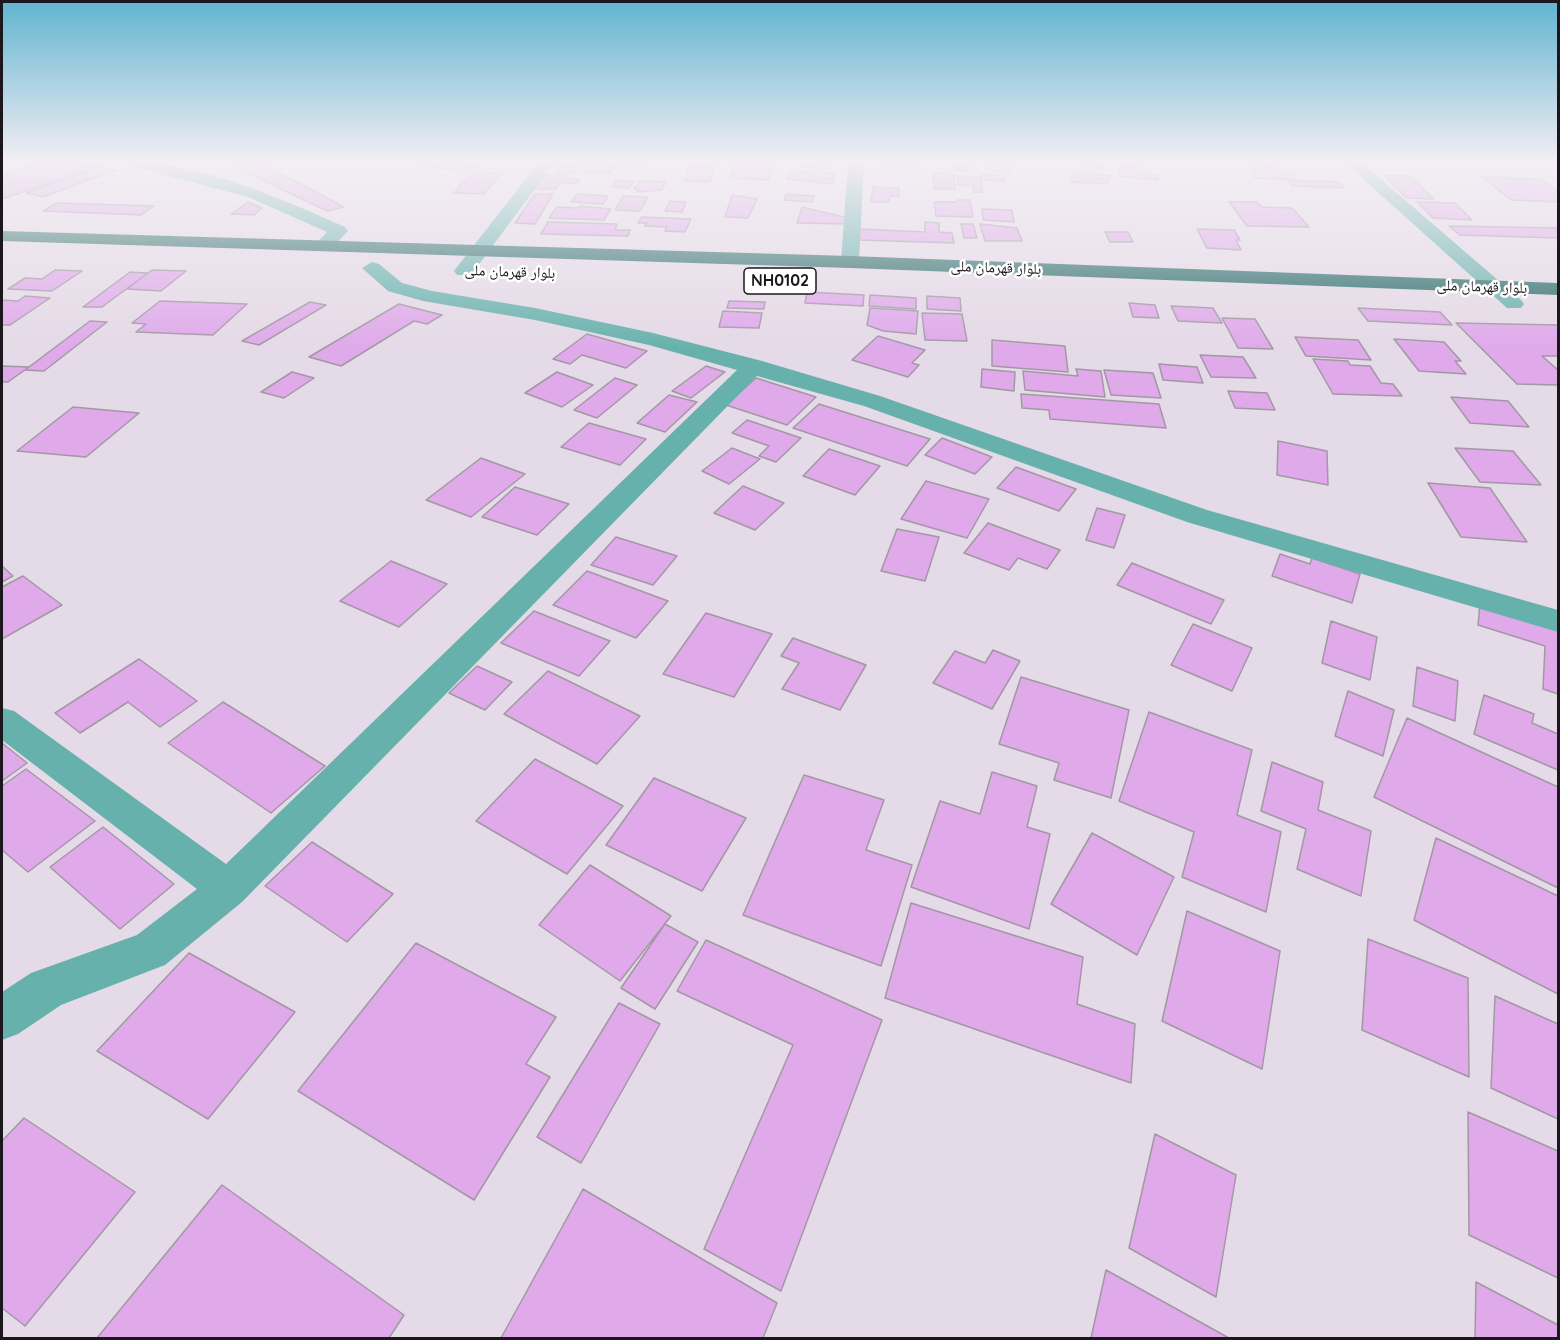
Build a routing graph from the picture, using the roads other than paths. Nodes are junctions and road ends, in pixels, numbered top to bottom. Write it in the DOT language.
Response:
graph roads {
  1 [pos="325,225"];
  2 [pos="499,225"];
  3 [pos="852,225"];
  4 [pos="1423,225"];
  5 [pos="2,236"];
  6 [pos="322,247"];
  7 [pos="478,252"];
  8 [pos="850,262"];
  9 [pos="360,268"];
  10 [pos="407,269"];
  11 [pos="441,270"];
  12 [pos="464,271"];
  13 [pos="488,272"];
  14 [pos="1496,288"];
  15 [pos="1558,289"];
  16 [pos="1153,293"];
  17 [pos="1514,304"];
  18 [pos="1558,306"];
  19 [pos="754,366"];
  20 [pos="1558,621"];
  21 [pos="2,721"];
  22 [pos="228,889"];
  23 [pos="2,1018"];
  1 -- 6 [label="street"];
  2 -- 7 [label="street"];
  3 -- 8 [label="street"];
  4 -- 14 [label="street"];
  5 -- 6 [label="highway, بلوار قهرمان ملی / NH0102"];
  6 -- 7 [label="highway, بلوار قهرمان ملی / NH0102"];
  7 -- 8 [label="highway, بلوار قهرمان ملی / NH0102"];
  7 -- 12 [label="street"];
  8 -- 14 [label="highway, بلوار قهرمان ملی / NH0102"];
  9 -- 10 [label="highway"];
  9 -- 19 [label="street"];
  11 -- 12 [label="highway, بلوار قهرمان ملی"];
  12 -- 13 [label="highway, بلوار قهرمان ملی"];
  14 -- 15 [label="highway, بلوار قهرمان ملی / NH0102"];
  14 -- 17 [label="street"];
  16 -- 17 [label="highway, بلوار قهرمان ملی"];
  17 -- 18 [label="highway, بلوار قهرمان ملی"];
  19 -- 20 [label="street"];
  19 -- 22 [label="street"];
  21 -- 22 [label="street"];
  22 -- 23 [label="street"];
}
